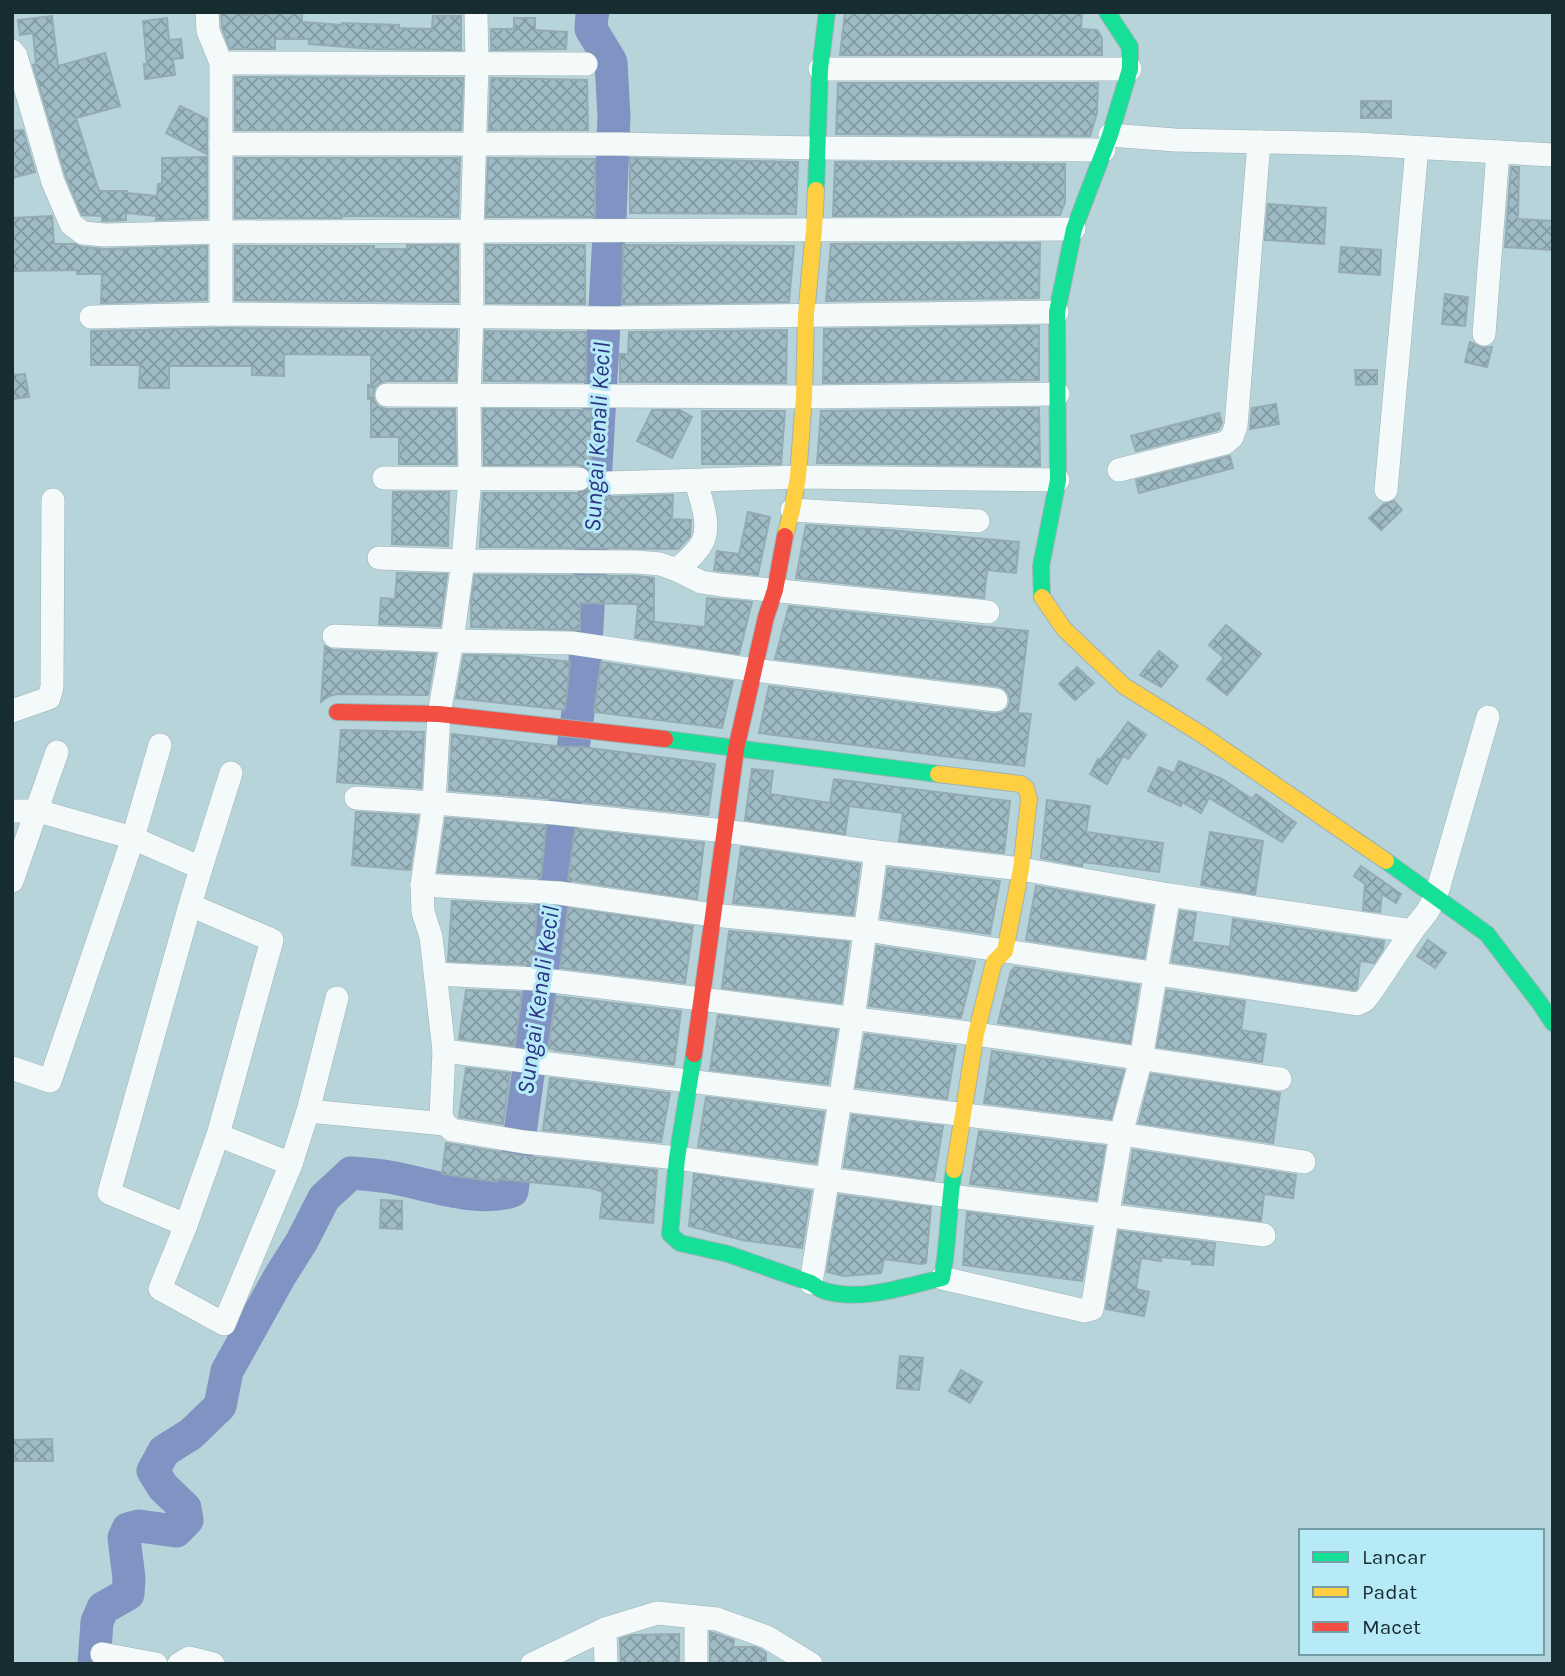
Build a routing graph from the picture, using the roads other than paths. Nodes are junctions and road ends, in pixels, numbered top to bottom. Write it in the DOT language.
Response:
graph roads {
  1 [pos="207,12"];
  2 [pos="476,12"];
  3 [pos="827,12"];
  4 [pos="1107,12"];
  5 [pos="12,51"];
  6 [pos="221,63"];
  7 [pos="586,64"];
  8 [pos="477,65"];
  9 [pos="820,69"];
  10 [pos="1130,69"];
  11 [pos="1259,142"];
  12 [pos="1107,143"];
  13 [pos="221,144"];
  14 [pos="474,145"];
  15 [pos="816,148"];
  16 [pos="1417,148"];
  17 [pos="1498,152"];
  18 [pos="1553,155"];
  19 [pos="1074,229"];
  20 [pos="814,230"];
  21 [pos="220,232"];
  22 [pos="472,232"];
  23 [pos="1057,312"];
  24 [pos="221,314"];
  25 [pos="806,315"];
  26 [pos="91,317"];
  27 [pos="472,317"];
  28 [pos="1484,334"];
  29 [pos="1058,394"];
  30 [pos="387,395"];
  31 [pos="469,395"];
  32 [pos="804,397"];
  33 [pos="1119,470"];
  34 [pos="798,477"];
  35 [pos="384,478"];
  36 [pos="470,478"];
  37 [pos="579,479"];
  38 [pos="1058,480"];
  39 [pos="696,481"];
  40 [pos="609,483"];
  41 [pos="1386,490"];
  42 [pos="53,500"];
  43 [pos="792,510"];
  44 [pos="978,521"];
  45 [pos="379,558"];
  46 [pos="463,561"];
  47 [pos="677,569"];
  48 [pos="775,590"];
  49 [pos="988,612"];
  50 [pos="334,636"];
  51 [pos="452,640"];
  52 [pos="754,670"];
  53 [pos="996,700"];
  54 [pos="12,711"];
  55 [pos="337,712"];
  56 [pos="439,714"];
  57 [pos="1488,717"];
  58 [pos="160,745"];
  59 [pos="736,749"];
  60 [pos="57,752"];
  61 [pos="231,773"];
  62 [pos="356,799"];
  63 [pos="434,803"];
  64 [pos="12,811"];
  65 [pos="38,811"];
  66 [pos="725,831"];
  67 [pos="133,838"];
  68 [pos="876,852"];
  69 [pos="201,868"];
  70 [pos="1021,869"];
  71 [pos="12,881"];
  72 [pos="422,885"];
  73 [pos="1169,895"];
  74 [pos="1436,896"];
  75 [pos="190,905"];
  76 [pos="713,915"];
  77 [pos="866,930"];
  78 [pos="1412,931"];
  79 [pos="1005,951"];
  80 [pos="1154,973"];
  81 [pos="436,974"];
  82 [pos="337,998"];
  83 [pos="701,999"];
  84 [pos="853,1019"];
  85 [pos="1553,1023"];
  86 [pos="976,1034"];
  87 [pos="444,1051"];
  88 [pos="1141,1059"];
  89 [pos="12,1068"];
  90 [pos="1280,1079"];
  91 [pos="690,1082"];
  92 [pos="840,1100"];
  93 [pos="307,1111"];
  94 [pos="962,1115"];
  95 [pos="445,1124"];
  96 [pos="1121,1134"];
  97 [pos="218,1135"];
  98 [pos="677,1158"];
  99 [pos="1304,1162"];
  100 [pos="291,1164"];
  101 [pos="828,1179"];
  102 [pos="950,1196"];
  103 [pos="1107,1215"];
  104 [pos="186,1225"];
  105 [pos="1264,1235"];
  106 [pos="942,1278"];
  107 [pos="811,1283"];
  108 [pos="696,1617"];
  109 [pos="605,1629"];
  110 [pos="102,1654"];
  111 [pos="782,1655"];
  112 [pos="156,1664"];
  113 [pos="179,1664"];
  114 [pos="213,1664"];
  115 [pos="532,1664"];
  116 [pos="606,1664"];
  117 [pos="696,1664"];
  118 [pos="811,1664"];
  1 -- 6 [label="street"];
  2 -- 8 [label="street"];
  3 -- 9 [label="street"];
  4 -- 10 [label="street"];
  5 -- 21 [label="street"];
  6 -- 8 [label="street"];
  6 -- 13 [label="street"];
  7 -- 8 [label="street"];
  8 -- 14 [label="street"];
  9 -- 10 [label="street"];
  9 -- 15 [label="street"];
  10 -- 12 [label="street"];
  11 -- 12 [label="street"];
  11 -- 16 [label="street"];
  11 -- 33 [label="street"];
  12 -- 15 [label="street"];
  12 -- 19 [label="street"];
  13 -- 14 [label="street"];
  13 -- 21 [label="street"];
  14 -- 15 [label="street"];
  14 -- 22 [label="street"];
  15 -- 20 [label="street"];
  16 -- 17 [label="street"];
  16 -- 41 [label="street"];
  17 -- 18 [label="street"];
  17 -- 28 [label="street"];
  19 -- 20 [label="street"];
  19 -- 23 [label="street"];
  20 -- 22 [label="street"];
  20 -- 25 [label="street"];
  21 -- 22 [label="street"];
  21 -- 24 [label="street"];
  22 -- 27 [label="street"];
  23 -- 25 [label="street"];
  23 -- 29 [label="street"];
  24 -- 26 [label="street"];
  24 -- 27 [label="street"];
  25 -- 27 [label="street"];
  25 -- 32 [label="street"];
  27 -- 31 [label="street"];
  29 -- 32 [label="street"];
  29 -- 38 [label="street"];
  30 -- 31 [label="street"];
  31 -- 32 [label="street"];
  31 -- 36 [label="street"];
  32 -- 34 [label="street"];
  34 -- 38 [label="street"];
  34 -- 39 [label="street"];
  34 -- 43 [label="street"];
  35 -- 36 [label="street"];
  36 -- 37 [label="street"];
  36 -- 46 [label="street"];
  38 -- 74 [label="street"];
  39 -- 40 [label="street"];
  39 -- 47 [label="street"];
  42 -- 54 [label="street"];
  43 -- 44 [label="street"];
  43 -- 48 [label="street"];
  45 -- 46 [label="street"];
  46 -- 47 [label="street"];
  46 -- 51 [label="street"];
  47 -- 48 [label="street"];
  48 -- 49 [label="street"];
  48 -- 52 [label="street"];
  50 -- 51 [label="street"];
  51 -- 52 [label="street"];
  51 -- 56 [label="street"];
  52 -- 53 [label="street"];
  52 -- 59 [label="street"];
  55 -- 56 [label="street"];
  56 -- 59 [label="street"];
  56 -- 63 [label="street"];
  57 -- 74 [label="street"];
  58 -- 67 [label="street"];
  59 -- 66 [label="street"];
  59 -- 70 [label="street"];
  60 -- 65 [label="street"];
  61 -- 69 [label="street"];
  62 -- 63 [label="street"];
  63 -- 66 [label="street"];
  63 -- 72 [label="street"];
  64 -- 65 [label="street"];
  65 -- 67 [label="street"];
  65 -- 71 [label="street"];
  66 -- 68 [label="street"];
  66 -- 76 [label="street"];
  67 -- 69 [label="street"];
  67 -- 89 [label="street"];
  68 -- 70 [label="street"];
  68 -- 77 [label="street"];
  69 -- 75 [label="street"];
  70 -- 73 [label="street"];
  70 -- 79 [label="street"];
  72 -- 76 [label="street"];
  72 -- 81 [label="street"];
  73 -- 78 [label="street"];
  73 -- 80 [label="street"];
  74 -- 78 [label="street"];
  74 -- 85 [label="street"];
  75 -- 97 [label="street"];
  75 -- 104 [label="street"];
  76 -- 77 [label="street"];
  76 -- 83 [label="street"];
  77 -- 79 [label="street"];
  77 -- 84 [label="street"];
  78 -- 80 [label="street"];
  79 -- 80 [label="street"];
  79 -- 86 [label="street"];
  80 -- 88 [label="street"];
  81 -- 83 [label="street"];
  81 -- 87 [label="street"];
  82 -- 93 [label="street"];
  83 -- 84 [label="street"];
  83 -- 91 [label="street"];
  84 -- 86 [label="street"];
  84 -- 92 [label="street"];
  86 -- 88 [label="street"];
  86 -- 94 [label="street"];
  87 -- 91 [label="street"];
  87 -- 95 [label="street"];
  88 -- 90 [label="street"];
  88 -- 96 [label="street"];
  91 -- 92 [label="street"];
  91 -- 98 [label="street"];
  92 -- 94 [label="street"];
  92 -- 101 [label="street"];
  93 -- 95 [label="street"];
  93 -- 100 [label="street"];
  94 -- 96 [label="street"];
  94 -- 102 [label="street"];
  95 -- 98 [label="street"];
  96 -- 99 [label="street"];
  96 -- 103 [label="street"];
  97 -- 100 [label="street"];
  97 -- 104 [label="street"];
  98 -- 101 [label="street"];
  98 -- 107 [label="street"];
  100 -- 104 [label="street"];
  101 -- 102 [label="street"];
  101 -- 107 [label="street"];
  102 -- 103 [label="street"];
  102 -- 106 [label="street"];
  103 -- 105 [label="street"];
  103 -- 106 [label="street"];
  106 -- 107 [label="street"];
  108 -- 109 [label="street"];
  108 -- 111 [label="street"];
  108 -- 117 [label="street"];
  109 -- 115 [label="street"];
  109 -- 116 [label="street"];
  110 -- 112 [label="street"];
  111 -- 118 [label="street"];
  113 -- 114 [label="street"];
}
